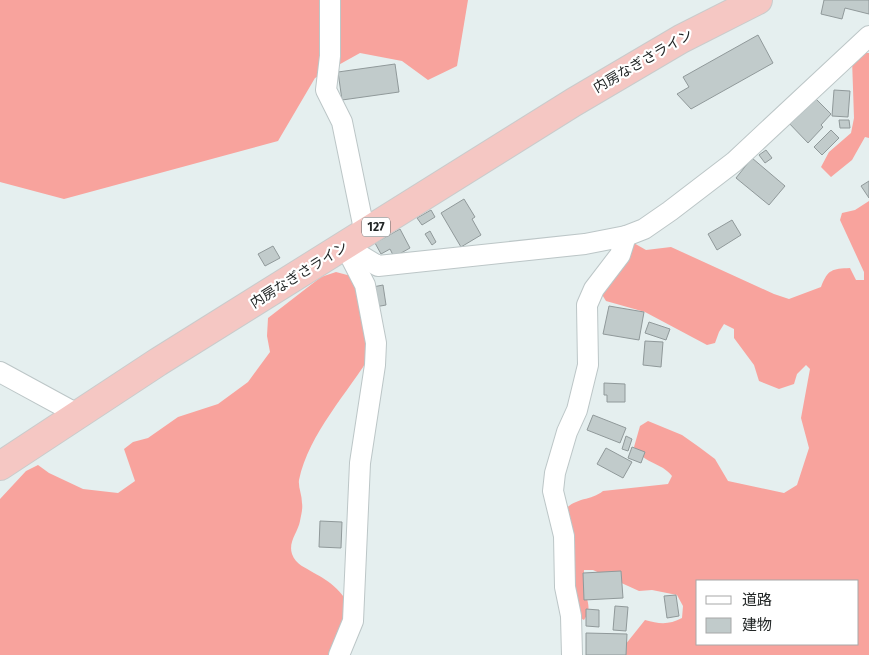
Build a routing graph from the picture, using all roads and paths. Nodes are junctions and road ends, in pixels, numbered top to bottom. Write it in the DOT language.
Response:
graph roads {
  1 [pos="330,0"];
  2 [pos="758,0"];
  3 [pos="869,36"];
  4 [pos="626,236"];
  5 [pos="355,240"];
  6 [pos="0,372"];
  7 [pos="79,415"];
  8 [pos="0,466"];
  9 [pos="339,655"];
  10 [pos="572,655"];
  1 -- 5 [label="street"];
  2 -- 5 [label="highway, 内房なぎさライン / 127"];
  3 -- 4 [label="street"];
  4 -- 5 [label="street"];
  4 -- 10 [label="street"];
  5 -- 7 [label="highway, 内房なぎさライン / 127"];
  5 -- 9 [label="street"];
  6 -- 7 [label="street"];
  7 -- 8 [label="highway, 内房なぎさライン / 127"];
}
